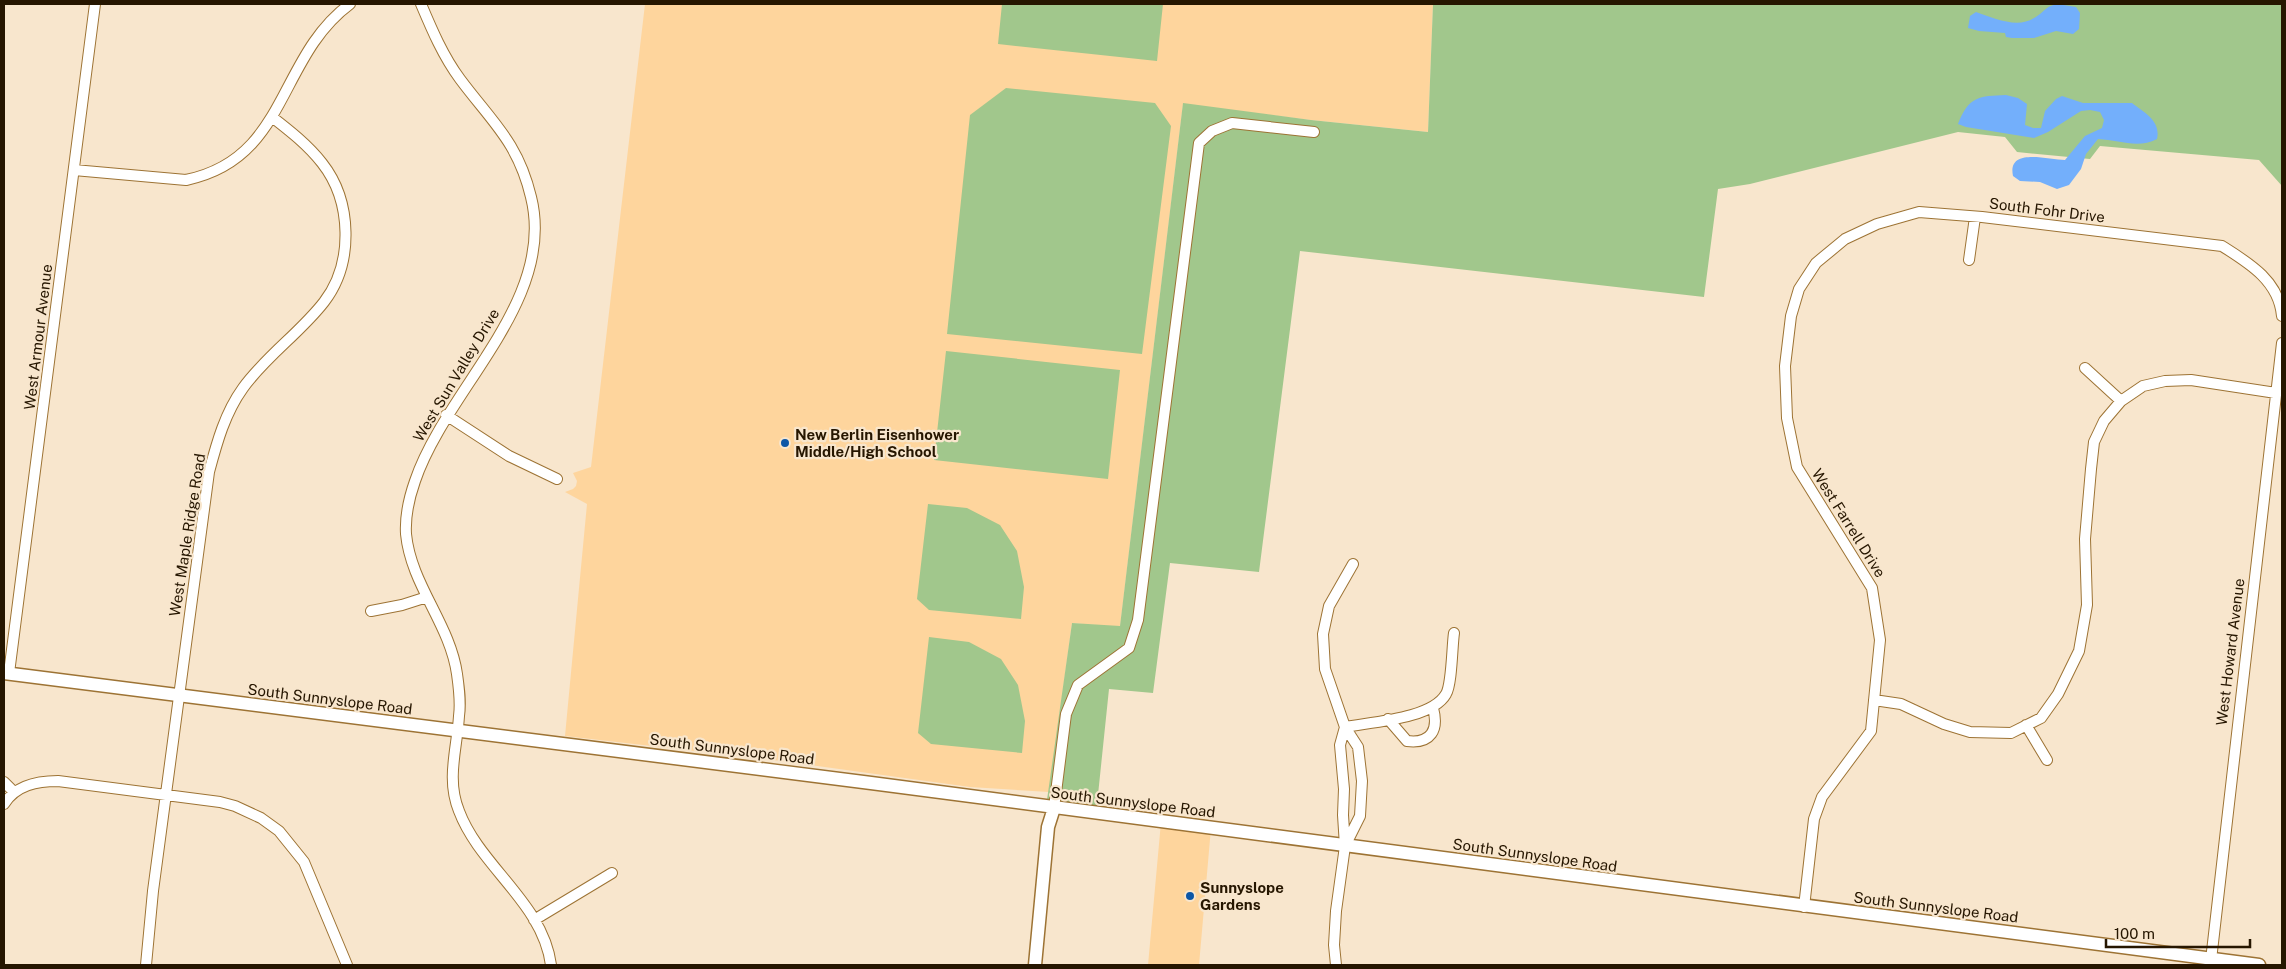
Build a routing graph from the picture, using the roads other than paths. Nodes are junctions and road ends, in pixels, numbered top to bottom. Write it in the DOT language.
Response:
graph roads {
  1 [pos="95,4"];
  2 [pos="350,4"];
  3 [pos="421,4"];
  4 [pos="272,117"];
  5 [pos="1314,132"];
  6 [pos="74,170"];
  7 [pos="1975,217"];
  8 [pos="1969,260"];
  9 [pos="1799,289"];
  10 [pos="2282,316"];
  11 [pos="2282,342"];
  12 [pos="2085,368"];
  13 [pos="2276,392"];
  14 [pos="2121,401"];
  15 [pos="446,415"];
  16 [pos="557,478"];
  17 [pos="1353,564"];
  18 [pos="427,597"];
  19 [pos="371,611"];
  20 [pos="1454,633"];
  21 [pos="6,673"];
  22 [pos="179,695"];
  23 [pos="1874,700"];
  24 [pos="1433,708"];
  25 [pos="1388,719"];
  26 [pos="2026,725"];
  27 [pos="1345,727"];
  28 [pos="457,732"];
  29 [pos="2047,760"];
  30 [pos="4,782"];
  31 [pos="14,792"];
  32 [pos="166,795"];
  33 [pos="4,804"];
  34 [pos="1054,808"];
  35 [pos="1345,846"];
  36 [pos="612,873"];
  37 [pos="1804,906"];
  38 [pos="534,920"];
  39 [pos="2211,962"];
  40 [pos="146,965"];
  41 [pos="347,965"];
  42 [pos="551,965"];
  43 [pos="1035,965"];
  44 [pos="1336,965"];
  45 [pos="2259,965"];
  1 -- 6 [label="street, West Armour Avenue"];
  2 -- 4 [label="street"];
  3 -- 15 [label="street, West Sun Valley Drive"];
  4 -- 6 [label="street"];
  4 -- 22 [label="street, West Maple Ridge Road"];
  5 -- 34 [label="street"];
  6 -- 21 [label="street, West Armour Avenue"];
  7 -- 8 [label="street"];
  7 -- 9 [label="street, South Fohr Drive"];
  7 -- 10 [label="street, South Fohr Drive"];
  9 -- 23 [label="street, West Farrell Drive"];
  11 -- 13 [label="street, West Howard Avenue"];
  12 -- 14 [label="street"];
  13 -- 14 [label="street"];
  13 -- 39 [label="street, West Howard Avenue"];
  14 -- 26 [label="street"];
  15 -- 16 [label="street"];
  15 -- 18 [label="street, West Sun Valley Drive"];
  17 -- 27 [label="street"];
  18 -- 19 [label="street"];
  18 -- 28 [label="street, West Sun Valley Drive"];
  20 -- 24 [label="street"];
  21 -- 22 [label="street, South Sunnyslope Road"];
  22 -- 28 [label="street, South Sunnyslope Road"];
  22 -- 32 [label="street, West Maple Ridge Road"];
  23 -- 26 [label="street"];
  23 -- 37 [label="street, West Farrell Drive"];
  24 -- 25 [label="street"];
  24 -- 25 [label="street"];
  25 -- 27 [label="street"];
  26 -- 29 [label="street"];
  27 -- 35 [label="street"];
  27 -- 35 [label="street"];
  28 -- 34 [label="street, South Sunnyslope Road"];
  28 -- 38 [label="street, West Sun Valley Drive"];
  30 -- 31 [label="street"];
  31 -- 32 [label="street"];
  31 -- 33 [label="street"];
  32 -- 40 [label="street, West Maple Ridge Road"];
  32 -- 41 [label="street"];
  34 -- 35 [label="street, South Sunnyslope Road"];
  34 -- 43 [label="street"];
  35 -- 37 [label="street, South Sunnyslope Road"];
  35 -- 44 [label="street"];
  36 -- 38 [label="street"];
  37 -- 39 [label="street, South Sunnyslope Road"];
  38 -- 42 [label="street, West Sun Valley Drive"];
  39 -- 45 [label="street, South Sunnyslope Road"];
}
